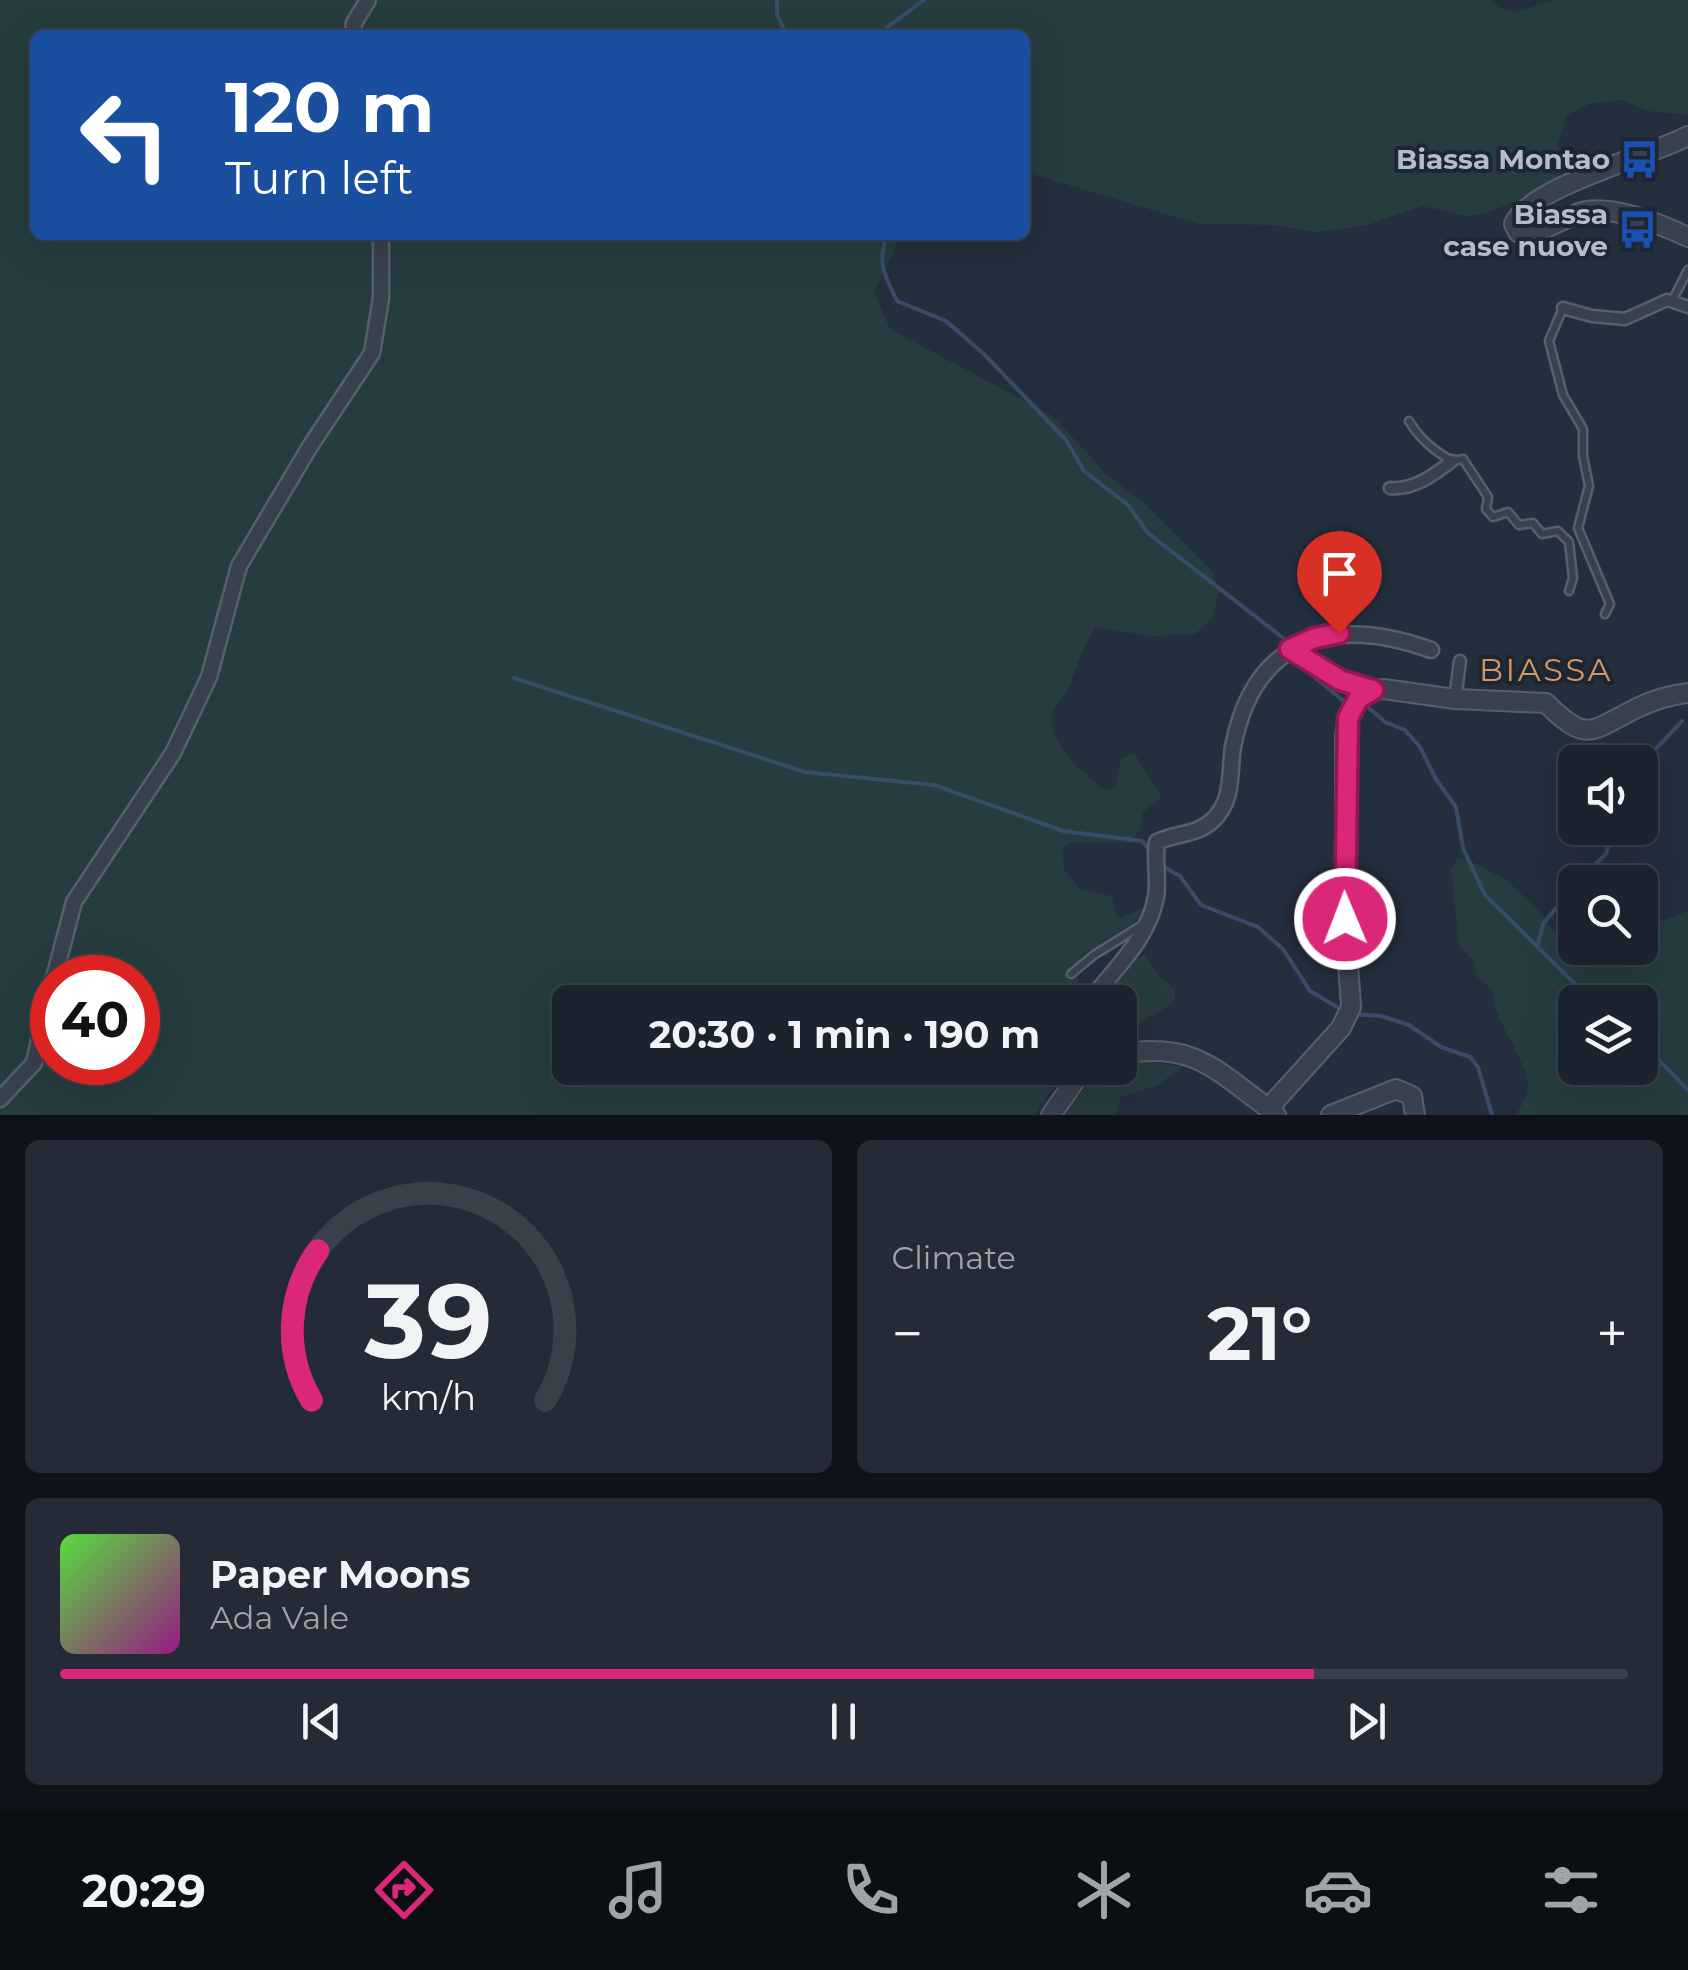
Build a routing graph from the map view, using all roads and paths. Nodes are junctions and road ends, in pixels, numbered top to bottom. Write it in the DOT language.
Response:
graph roads {
  1 [pos="368,0"];
  2 [pos="353,30"];
  3 [pos="1688,136"];
  4 [pos="1688,236"];
  5 [pos="381,240"];
  6 [pos="1688,270"];
  7 [pos="1672,301"];
  8 [pos="1688,307"];
  9 [pos="1563,308"];
  10 [pos="1409,421"];
  11 [pos="1452,461"];
  12 [pos="1390,488"];
  13 [pos="1569,591"];
  14 [pos="1605,614"];
  15 [pos="1290,649"];
  16 [pos="1431,650"];
  17 [pos="1460,661"];
  18 [pos="1373,690"];
  19 [pos="1688,693"];
  20 [pos="1456,698"];
  21 [pos="1148,921"];
  22 [pos="60,955"];
  23 [pos="1072,974"];
  24 [pos="1103,985"];
  25 [pos="1137,1053"];
  26 [pos="30,1067"];
  27 [pos="1072,1085"];
  28 [pos="0,1098"];
  29 [pos="1274,1113"];
  30 [pos="1051,1115"];
  31 [pos="1331,1115"];
  32 [pos="1415,1115"];
  1 -- 2 [label="street"];
  3 -- 4 [label="street"];
  5 -- 22 [label="street"];
  6 -- 7 [label="lane"];
  7 -- 8 [label="street"];
  7 -- 9 [label="street"];
  9 -- 14 [label="lane"];
  10 -- 11 [label="lane"];
  11 -- 12 [label="street"];
  11 -- 13 [label="lane"];
  15 -- 16 [label="street"];
  15 -- 18 [label="street"];
  15 -- 21 [label="street"];
  17 -- 20 [label="street"];
  18 -- 20 [label="street"];
  18 -- 29 [label="street"];
  19 -- 20 [label="street"];
  21 -- 23 [label="lane"];
  21 -- 24 [label="street"];
  25 -- 29 [label="street"];
  26 -- 28 [label="street"];
  27 -- 30 [label="street"];
  31 -- 32 [label="street"];
}
